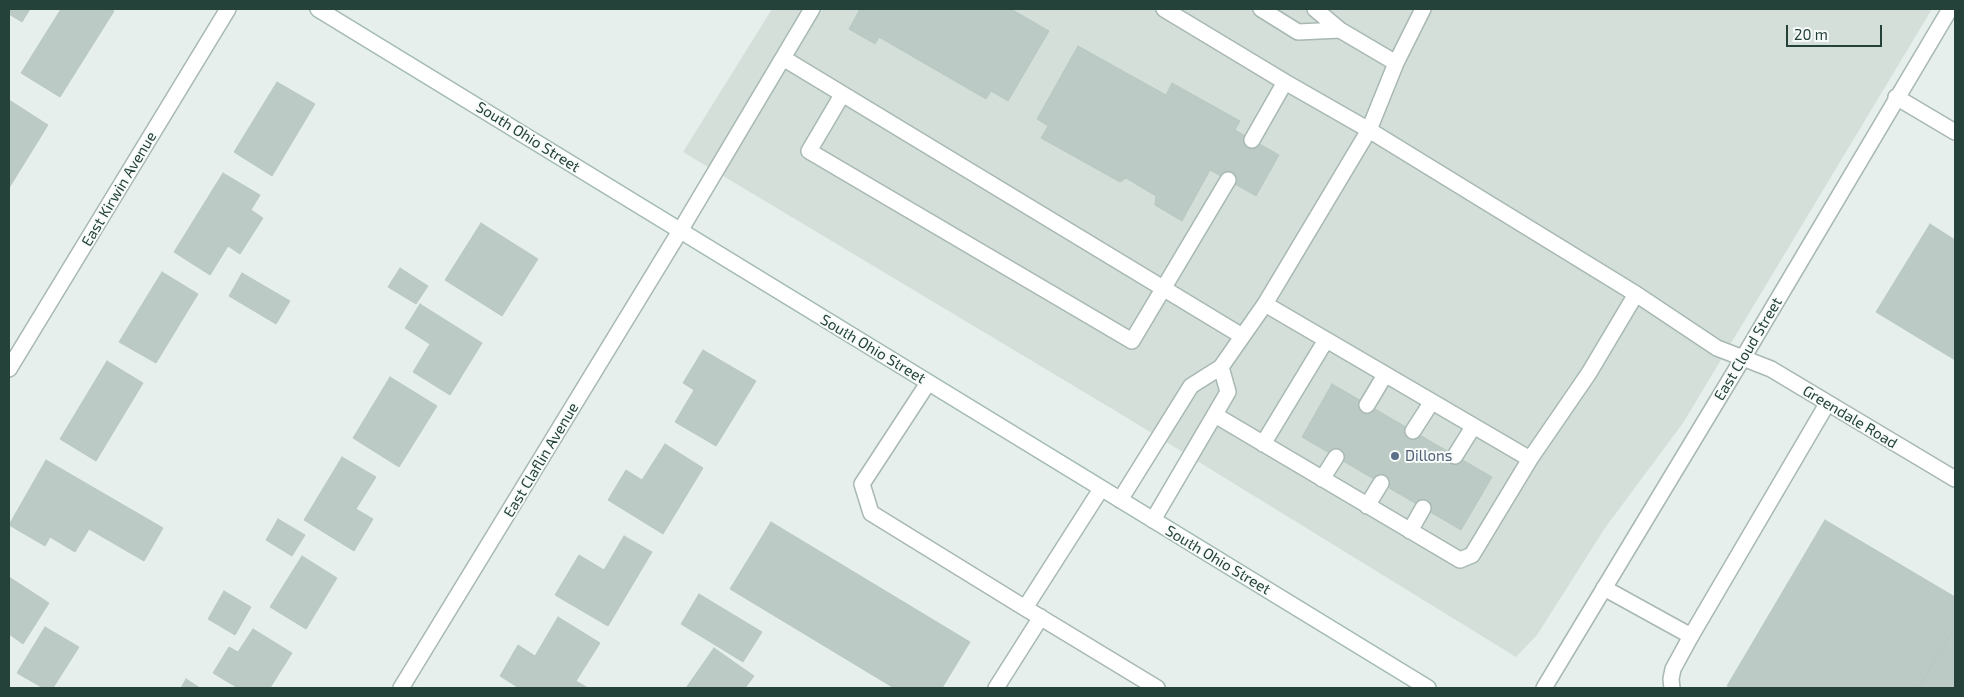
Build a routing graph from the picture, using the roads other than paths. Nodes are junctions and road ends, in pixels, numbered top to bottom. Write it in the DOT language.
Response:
graph roads {
  1 [pos="228,9"];
  2 [pos="318,9"];
  3 [pos="812,9"];
  4 [pos="1164,9"];
  5 [pos="1261,9"];
  6 [pos="1315,9"];
  7 [pos="1423,9"];
  8 [pos="1950,9"];
  9 [pos="1340,30"];
  10 [pos="783,58"];
  11 [pos="1396,63"];
  12 [pos="1285,82"];
  13 [pos="842,95"];
  14 [pos="1896,97"];
  15 [pos="1369,130"];
  16 [pos="1955,132"];
  17 [pos="1252,140"];
  18 [pos="1228,180"];
  19 [pos="680,231"];
  20 [pos="1164,289"];
  21 [pos="1636,294"];
  22 [pos="1265,304"];
  23 [pos="1242,336"];
  24 [pos="1326,340"];
  25 [pos="1743,358"];
  26 [pos="1221,367"];
  27 [pos="9,369"];
  28 [pos="1385,375"];
  29 [pos="928,383"];
  30 [pos="1431,403"];
  31 [pos="1367,404"];
  32 [pos="1827,404"];
  33 [pos="1215,415"];
  34 [pos="1474,427"];
  35 [pos="1413,431"];
  36 [pos="1262,444"];
  37 [pos="1455,456"];
  38 [pos="1336,457"];
  39 [pos="1530,459"];
  40 [pos="1322,479"];
  41 [pos="1955,479"];
  42 [pos="1381,483"];
  43 [pos="1101,489"];
  44 [pos="1120,500"];
  45 [pos="1367,506"];
  46 [pos="1423,508"];
  47 [pos="1153,520"];
  48 [pos="1410,531"];
  49 [pos="1604,588"];
  50 [pos="1025,608"];
  51 [pos="1041,617"];
  52 [pos="1691,636"];
  53 [pos="401,688"];
  54 [pos="996,688"];
  55 [pos="1157,688"];
  56 [pos="1428,688"];
  57 [pos="1544,688"];
  58 [pos="1672,688"];
  1 -- 27 [label="street, East Kirwin Avenue"];
  2 -- 19 [label="street, South Ohio Street"];
  3 -- 10 [label="street, East Claflin Avenue"];
  4 -- 12 [label="street, Greendale Road"];
  5 -- 9 [label="street"];
  6 -- 9 [label="street"];
  7 -- 11 [label="street"];
  8 -- 14 [label="street, East Cloud Street"];
  9 -- 11 [label="street"];
  10 -- 13 [label="street"];
  10 -- 19 [label="street, East Claflin Avenue"];
  11 -- 15 [label="street"];
  12 -- 15 [label="street, Greendale Road"];
  12 -- 17 [label="street"];
  13 -- 20 [label="street"];
  13 -- 20 [label="street"];
  14 -- 16 [label="street"];
  14 -- 25 [label="street, East Cloud Street"];
  15 -- 21 [label="street, Greendale Road"];
  15 -- 22 [label="street"];
  18 -- 20 [label="street"];
  19 -- 29 [label="street, South Ohio Street"];
  19 -- 53 [label="street, East Claflin Avenue"];
  20 -- 23 [label="street"];
  21 -- 25 [label="street, Greendale Road"];
  21 -- 39 [label="street"];
  22 -- 23 [label="street"];
  22 -- 24 [label="street"];
  23 -- 26 [label="street"];
  24 -- 28 [label="street"];
  24 -- 36 [label="street"];
  25 -- 32 [label="street, Greendale Road"];
  25 -- 49 [label="street, East Cloud Street"];
  26 -- 33 [label="street"];
  26 -- 44 [label="street"];
  28 -- 30 [label="street"];
  28 -- 31 [label="street"];
  29 -- 43 [label="street, South Ohio Street"];
  29 -- 50 [label="street"];
  30 -- 34 [label="street"];
  30 -- 35 [label="street"];
  32 -- 41 [label="street, Greendale Road"];
  32 -- 52 [label="street"];
  33 -- 36 [label="street"];
  33 -- 47 [label="street"];
  34 -- 37 [label="street"];
  34 -- 39 [label="street"];
  36 -- 40 [label="street"];
  38 -- 40 [label="street"];
  39 -- 48 [label="street"];
  40 -- 45 [label="street"];
  42 -- 45 [label="street"];
  43 -- 44 [label="street, South Ohio Street"];
  43 -- 50 [label="street"];
  44 -- 47 [label="street, South Ohio Street"];
  45 -- 48 [label="street"];
  46 -- 48 [label="street"];
  47 -- 56 [label="street, South Ohio Street"];
  49 -- 52 [label="street"];
  49 -- 57 [label="street, East Cloud Street"];
  50 -- 51 [label="street"];
  51 -- 54 [label="street"];
  51 -- 55 [label="street"];
  52 -- 58 [label="street"];
}
